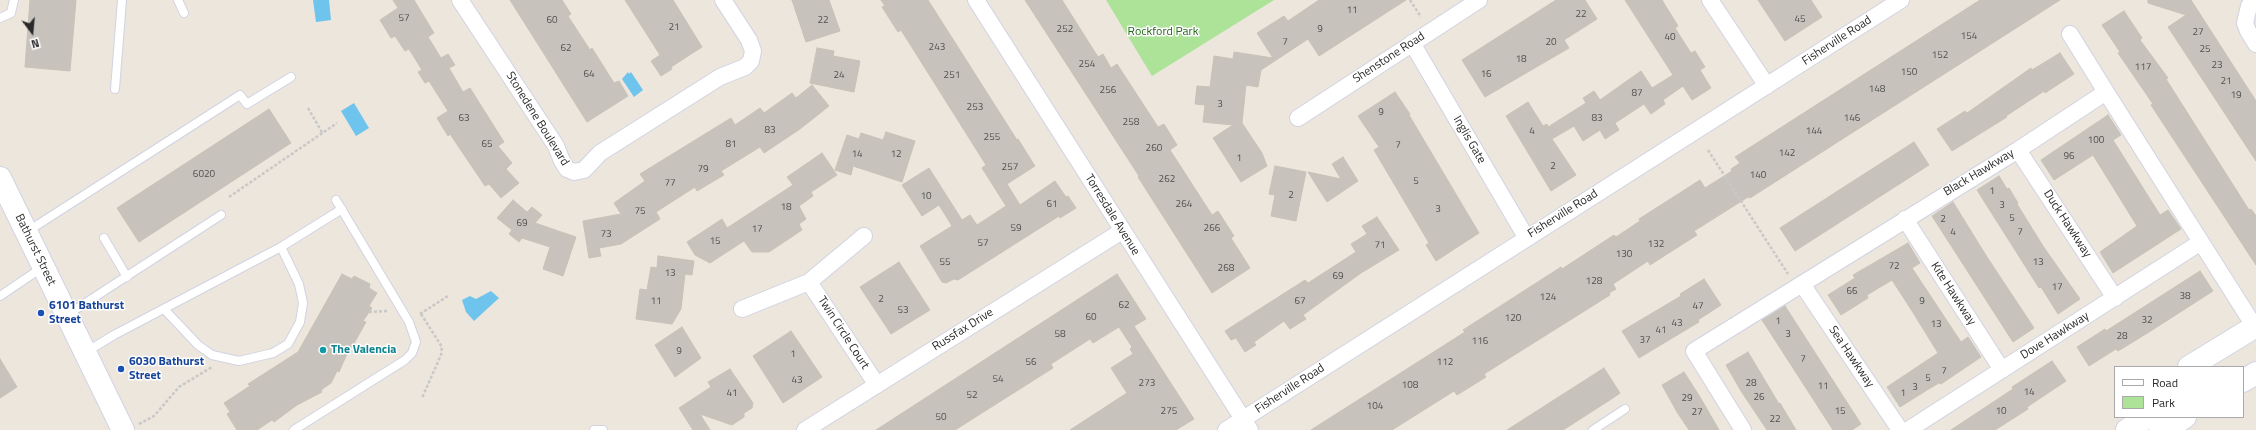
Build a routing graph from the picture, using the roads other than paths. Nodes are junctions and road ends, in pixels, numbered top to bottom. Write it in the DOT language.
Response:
graph roads {
  1 [pos="14,0"];
  2 [pos="122,0"];
  3 [pos="178,0"];
  4 [pos="460,0"];
  5 [pos="723,0"];
  6 [pos="976,0"];
  7 [pos="1480,0"];
  8 [pos="1710,0"];
  9 [pos="1901,0"];
  10 [pos="2256,0"];
  11 [pos="184,13"];
  12 [pos="0,18"];
  13 [pos="2070,34"];
  14 [pos="1412,43"];
  15 [pos="2256,44"];
  16 [pos="291,77"];
  17 [pos="1767,86"];
  18 [pos="115,89"];
  19 [pos="2106,92"];
  20 [pos="1298,118"];
  21 [pos="2018,150"];
  22 [pos="0,178"];
  23 [pos="336,200"];
  24 [pos="342,210"];
  25 [pos="221,215"];
  26 [pos="1905,219"];
  27 [pos="1122,231"];
  28 [pos="26,232"];
  29 [pos="864,236"];
  30 [pos="1526,237"];
  31 [pos="104,238"];
  32 [pos="2201,242"];
  33 [pos="281,247"];
  34 [pos="43,267"];
  35 [pos="127,277"];
  36 [pos="809,282"];
  37 [pos="1802,284"];
  38 [pos="0,296"];
  39 [pos="2115,298"];
  40 [pos="164,309"];
  41 [pos="742,309"];
  42 [pos="67,315"];
  43 [pos="2256,327"];
  44 [pos="85,352"];
  45 [pos="2191,366"];
  46 [pos="2002,370"];
  47 [pos="2256,373"];
  48 [pos="2244,380"];
  49 [pos="877,385"];
  50 [pos="1625,409"];
  51 [pos="2145,418"];
  52 [pos="2150,418"];
  53 [pos="2183,418"];
  54 [pos="1247,425"];
  55 [pos="129,428"];
  56 [pos="1595,429"];
  57 [pos="294,430"];
  58 [pos="594,430"];
  59 [pos="603,430"];
  60 [pos="805,430"];
  61 [pos="1226,430"];
  62 [pos="1743,430"];
  63 [pos="1900,430"];
  64 [pos="1908,430"];
  65 [pos="2127,430"];
  1 -- 12 [label="lane"];
  2 -- 18 [label="lane"];
  3 -- 11 [label="lane"];
  4 -- 5 [label="street, Stonedene Boulevard"];
  6 -- 27 [label="street, Torresdale Avenue"];
  7 -- 14 [label="street, Shenstone Road"];
  8 -- 17 [label="street"];
  9 -- 17 [label="street, Fisherville Road"];
  10 -- 15 [label="street"];
  13 -- 19 [label="street"];
  14 -- 20 [label="street, Shenstone Road"];
  14 -- 30 [label="street, Inglis Gate"];
  16 -- 28 [label="lane"];
  17 -- 30 [label="street, Fisherville Road"];
  19 -- 21 [label="street, Black Hawkway"];
  19 -- 32 [label="street"];
  21 -- 26 [label="street, Black Hawkway"];
  21 -- 39 [label="street, Duck Hawkway"];
  22 -- 28 [label="main road, Bathurst Street"];
  23 -- 24 [label="lane"];
  24 -- 33 [label="lane"];
  24 -- 57 [label="lane"];
  25 -- 35 [label="lane"];
  26 -- 37 [label="street, Black Hawkway"];
  26 -- 46 [label="street, Kite Hawkway"];
  27 -- 49 [label="street, Russfax Drive"];
  27 -- 54 [label="street, Torresdale Avenue"];
  28 -- 34 [label="main road, Bathurst Street"];
  29 -- 36 [label="street"];
  30 -- 54 [label="street, Fisherville Road"];
  31 -- 35 [label="lane"];
  32 -- 39 [label="street, Dove Hawkway"];
  32 -- 43 [label="street"];
  33 -- 40 [label="lane"];
  33 -- 40 [label="lane"];
  34 -- 38 [label="lane"];
  34 -- 42 [label="main road, Bathurst Street"];
  35 -- 42 [label="lane"];
  36 -- 41 [label="street"];
  36 -- 49 [label="street, Twin Circle Court"];
  37 -- 62 [label="street, Black Hawkway"];
  37 -- 63 [label="street, Sea Hawkway"];
  39 -- 46 [label="street, Dove Hawkway"];
  40 -- 44 [label="lane"];
  42 -- 44 [label="main road, Bathurst Street"];
  43 -- 45 [label="main road"];
  44 -- 55 [label="main road, Bathurst Street"];
  46 -- 64 [label="street, Dove Hawkway"];
  47 -- 48 [label="main road"];
  49 -- 60 [label="street, Russfax Drive"];
  50 -- 56 [label="lane"];
  51 -- 65 [label="main road"];
  52 -- 53 [label="main road"];
  54 -- 61 [label="street, Fisherville Road"];
  58 -- 59 [label="lane"];
}
